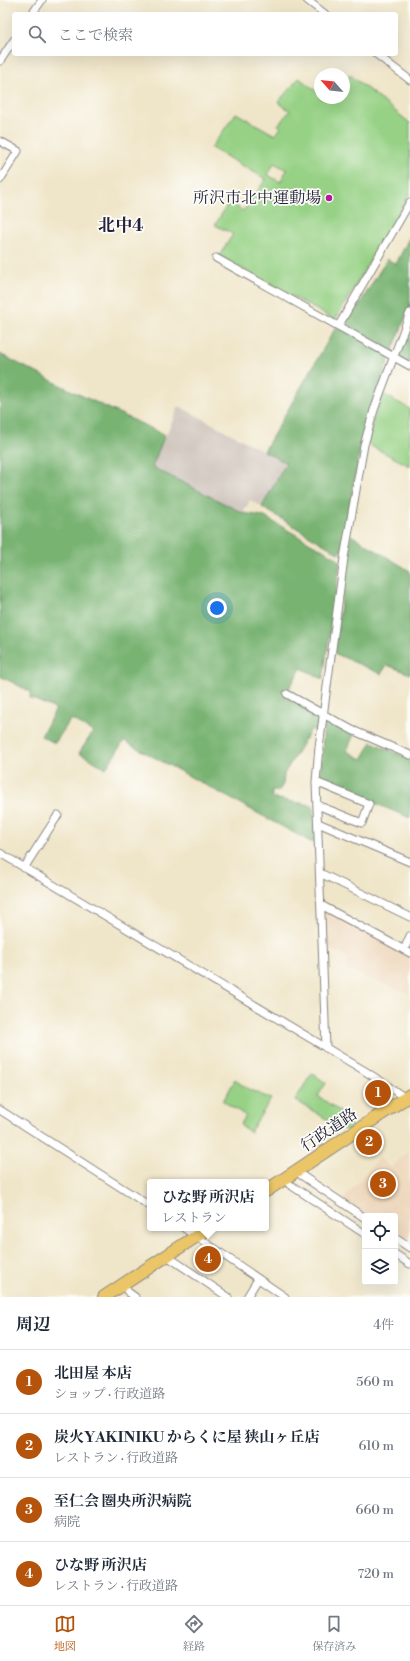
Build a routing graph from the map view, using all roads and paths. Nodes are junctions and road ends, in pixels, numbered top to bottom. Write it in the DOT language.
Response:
graph roads {
  1 [pos="42,0"];
  2 [pos="307,0"];
  3 [pos="33,12"];
  4 [pos="322,12"];
  5 [pos="12,43"];
  6 [pos="379,56"];
  7 [pos="0,61"];
  8 [pos="410,80"];
  9 [pos="0,141"];
  10 [pos="0,180"];
  11 [pos="410,202"];
  12 [pos="216,258"];
  13 [pos="410,313"];
  14 [pos="338,325"];
  15 [pos="394,357"];
  16 [pos="410,366"];
  17 [pos="287,694"];
  18 [pos="323,714"];
  19 [pos="410,756"];
  20 [pos="316,782"];
  21 [pos="317,804"];
  22 [pos="58,815"];
  23 [pos="318,823"];
  24 [pos="1,854"];
  25 [pos="410,862"];
  26 [pos="24,868"];
  27 [pos="320,873"];
  28 [pos="321,905"];
  29 [pos="410,917"];
  30 [pos="410,936"];
  31 [pos="407,951"];
  32 [pos="326,1048"];
  33 [pos="408,1098"];
  34 [pos="0,1110"];
  35 [pos="297,1170"];
  36 [pos="284,1178"];
  37 [pos="269,1188"];
  38 [pos="147,1204"];
  39 [pos="362,1216"];
  40 [pos="188,1231"];
  41 [pos="205,1231"];
  42 [pos="362,1232"];
  43 [pos="196,1237"];
  44 [pos="398,1240"];
  45 [pos="410,1248"];
  46 [pos="167,1256"];
  47 [pos="398,1256"];
  48 [pos="410,1264"];
  49 [pos="258,1279"];
  50 [pos="123,1285"];
  51 [pos="104,1297"];
  52 [pos="135,1297"];
  53 [pos="228,1297"];
  54 [pos="247,1297"];
  55 [pos="285,1297"];
  1 -- 3 [label="street"];
  2 -- 4 [label="street"];
  5 -- 7 [label="street"];
  6 -- 8 [label="street"];
  9 -- 10 [label="street"];
  11 -- 14 [label="street"];
  12 -- 14 [label="street"];
  13 -- 15 [label="street"];
  14 -- 15 [label="street"];
  15 -- 16 [label="street"];
  15 -- 18 [label="street"];
  17 -- 18 [label="street"];
  18 -- 19 [label="street"];
  18 -- 20 [label="street"];
  20 -- 21 [label="street"];
  20 -- 21 [label="street"];
  21 -- 23 [label="street"];
  22 -- 26 [label="street"];
  23 -- 25 [label="street"];
  23 -- 27 [label="street"];
  24 -- 26 [label="street"];
  26 -- 32 [label="street"];
  27 -- 28 [label="street"];
  27 -- 29 [label="street"];
  28 -- 31 [label="street"];
  28 -- 32 [label="street"];
  30 -- 31 [label="street"];
  32 -- 33 [label="street"];
  33 -- 35 [label="highway, 行政道路"];
  34 -- 38 [label="street"];
  35 -- 36 [label="highway, 行政道路"];
  35 -- 39 [label="street"];
  36 -- 37 [label="highway, 行政道路"];
  36 -- 42 [label="street"];
  40 -- 43 [label="street"];
  41 -- 43 [label="highway"];
  43 -- 46 [label="highway"];
  43 -- 49 [label="street"];
  44 -- 45 [label="street"];
  46 -- 50 [label="highway"];
  46 -- 53 [label="street"];
  47 -- 48 [label="street"];
  49 -- 54 [label="street"];
  49 -- 55 [label="street"];
  50 -- 51 [label="highway"];
  50 -- 52 [label="street"];
}
